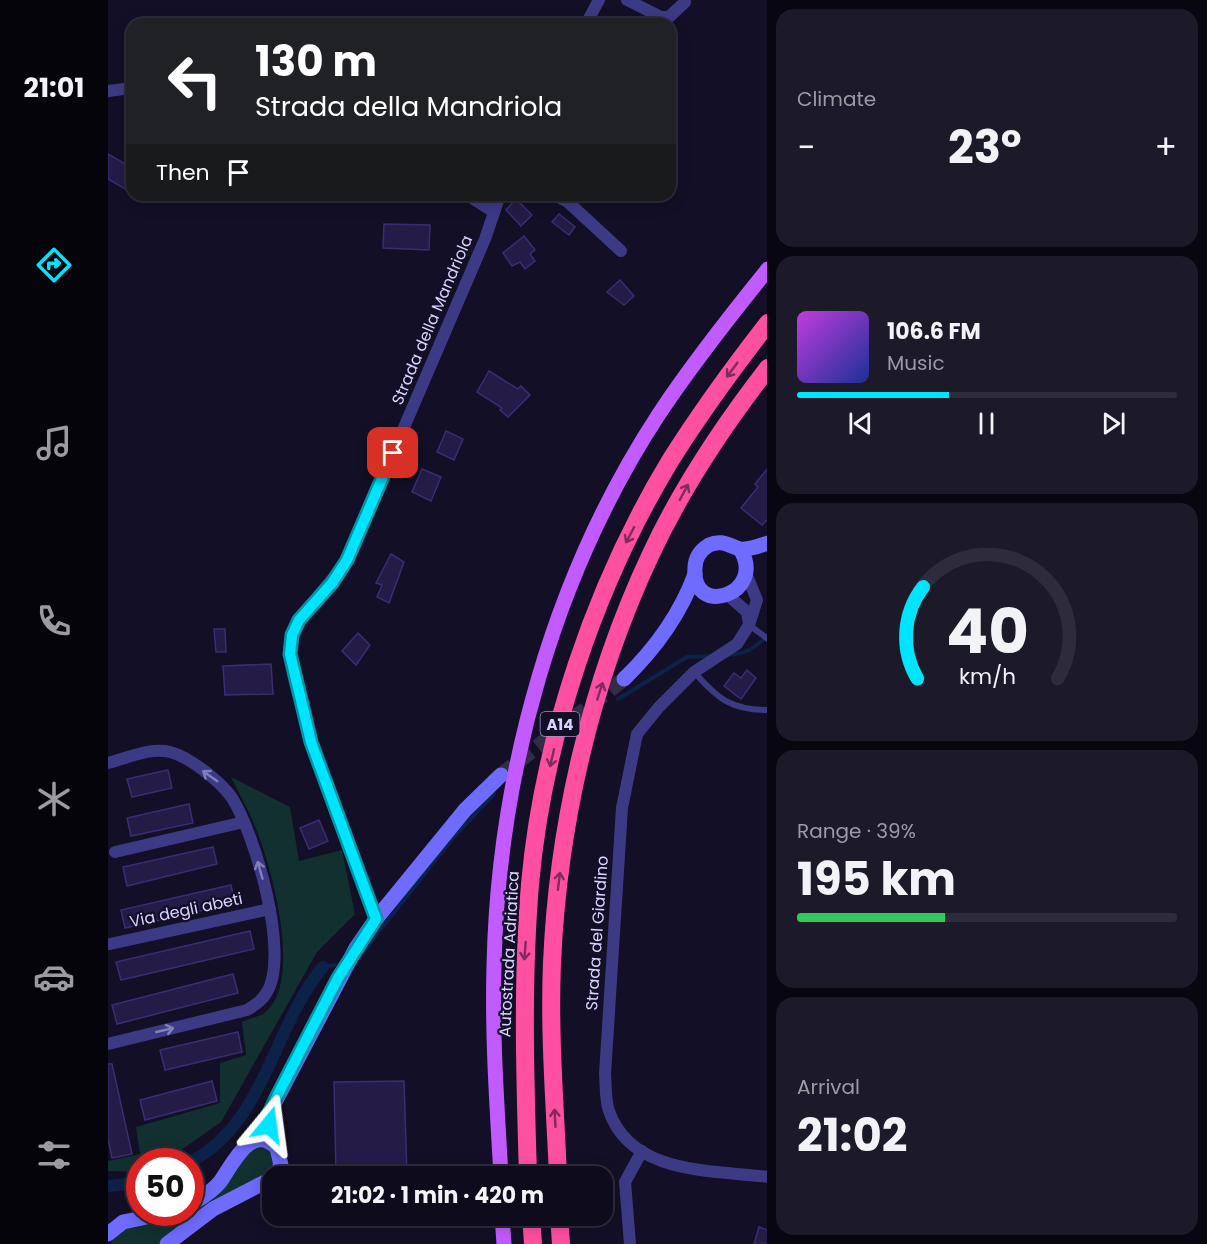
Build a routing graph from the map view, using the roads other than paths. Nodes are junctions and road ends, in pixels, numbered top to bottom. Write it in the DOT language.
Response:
graph roads {
  1 [pos="599,0"];
  2 [pos="627,0"];
  3 [pos="685,2"];
  4 [pos="589,18"];
  5 [pos="126,89"];
  6 [pos="108,92"];
  7 [pos="476,201"];
  8 [pos="498,201"];
  9 [pos="566,201"];
  10 [pos="494,212"];
  11 [pos="621,251"];
  12 [pos="767,270"];
  13 [pos="767,324"];
  14 [pos="767,369"];
  15 [pos="767,545"];
  16 [pos="767,547"];
  17 [pos="740,549"];
  18 [pos="695,574"];
  19 [pos="749,574"];
  20 [pos="711,595"];
  21 [pos="729,596"];
  22 [pos="680,610"];
  23 [pos="749,625"];
  24 [pos="765,637"];
  25 [pos="694,672"];
  26 [pos="624,679"];
  27 [pos="767,710"];
  28 [pos="108,763"];
  29 [pos="501,775"];
  30 [pos="244,822"];
  31 [pos="115,852"];
  32 [pos="270,909"];
  33 [pos="376,919"];
  34 [pos="110,944"];
  35 [pos="108,1044"];
  36 [pos="268,1116"];
  37 [pos="255,1140"];
  38 [pos="273,1144"];
  39 [pos="642,1151"];
  40 [pos="278,1166"];
  41 [pos="500,1166"];
  42 [pos="528,1166"];
  43 [pos="558,1166"];
  44 [pos="767,1177"];
  45 [pos="262,1183"];
  46 [pos="204,1194"];
  47 [pos="126,1223"];
  48 [pos="503,1226"];
  49 [pos="532,1226"];
  50 [pos="560,1226"];
  51 [pos="111,1227"];
  52 [pos="167,1244"];
  53 [pos="504,1244"];
  54 [pos="533,1244"];
  55 [pos="561,1244"];
  56 [pos="630,1244"];
  1 -- 4 [label="street"];
  2 -- 3 [label="street"];
  5 -- 6 [label="street"];
  7 -- 10 [label="street"];
  8 -- 10 [label="street, Strada della Mandriola"];
  9 -- 11 [label="street"];
  10 -- 33 [label="street, Strada della Mandriola"];
  12 -- 41 [label="main road"];
  13 -- 42 [label="highway, Autostrada Adriatica / A14, one-way"];
  43 -- 14 [label="highway, A14, one-way"];
  15 -- 17 [label="main road"];
  16 -- 19 [label="main road"];
  17 -- 18 [label="main road"];
  17 -- 19 [label="main road"];
  18 -- 20 [label="main road"];
  18 -- 22 [label="main road"];
  19 -- 21 [label="main road"];
  19 -- 23 [label="street, Strada del Giardino"];
  20 -- 21 [label="main road"];
  20 -- 22 [label="main road"];
  21 -- 23 [label="street"];
  22 -- 26 [label="main road"];
  23 -- 24 [label="lane"];
  23 -- 25 [label="street, Strada del Giardino"];
  25 -- 27 [label="lane"];
  25 -- 39 [label="street, Strada del Giardino"];
  30 -- 28 [label="street, one-way"];
  29 -- 33 [label="main road"];
  30 -- 31 [label="street"];
  32 -- 30 [label="street, one-way"];
  32 -- 34 [label="street, Via degli abeti"];
  35 -- 32 [label="street, one-way"];
  33 -- 36 [label="main road"];
  36 -- 37 [label="main road"];
  36 -- 38 [label="main road"];
  37 -- 38 [label="main road"];
  37 -- 46 [label="main road"];
  38 -- 40 [label="main road"];
  39 -- 44 [label="street, Strada del Giardino"];
  39 -- 56 [label="street"];
  45 -- 52 [label="main road"];
  47 -- 51 [label="main road"];
  48 -- 53 [label="main road"];
  49 -- 54 [label="highway"];
  50 -- 55 [label="highway"];
}
